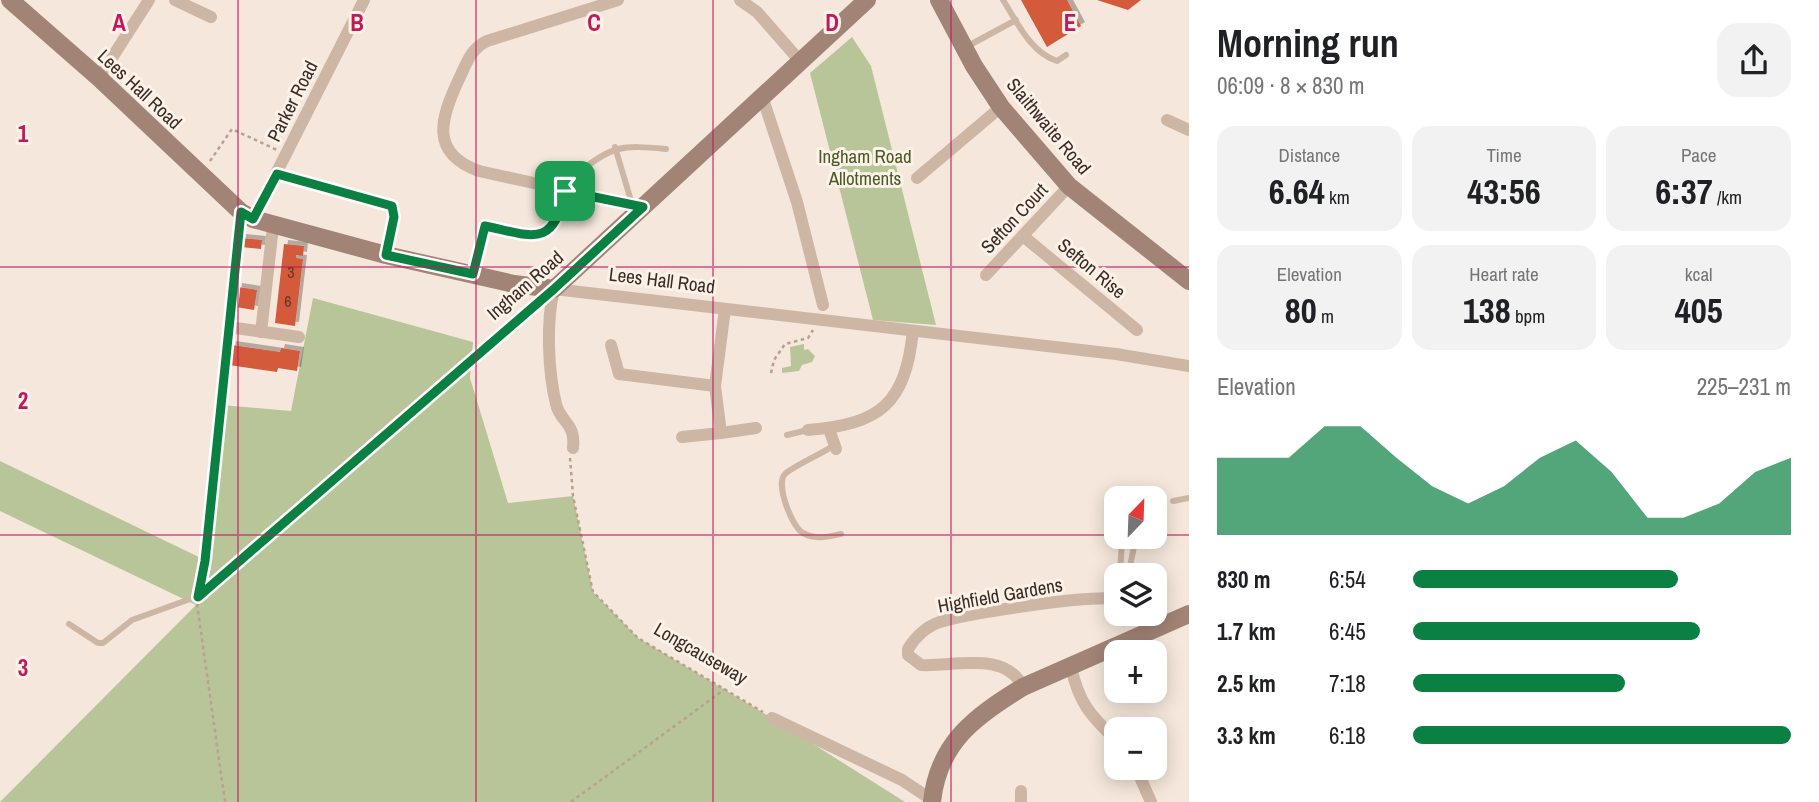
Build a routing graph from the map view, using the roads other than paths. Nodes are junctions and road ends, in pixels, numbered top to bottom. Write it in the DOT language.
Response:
graph roads {
  1 [pos="10,0"];
  2 [pos="149,0"];
  3 [pos="175,0"];
  4 [pos="364,0"];
  5 [pos="570,0"];
  6 [pos="618,0"];
  7 [pos="740,0"];
  8 [pos="867,0"];
  9 [pos="939,0"];
  10 [pos="1003,0"];
  11 [pos="575,13"];
  12 [pos="211,17"];
  13 [pos="1016,20"];
  14 [pos="964,48"];
  15 [pos="1066,55"];
  16 [pos="800,61"];
  17 [pos="99,78"];
  18 [pos="762,96"];
  19 [pos="1001,107"];
  20 [pos="1167,120"];
  21 [pos="1189,130"];
  22 [pos="615,148"];
  23 [pos="666,149"];
  24 [pos="578,173"];
  25 [pos="917,178"];
  26 [pos="1069,186"];
  27 [pos="565,191"];
  28 [pos="638,205"];
  29 [pos="247,216"];
  30 [pos="485,226"];
  31 [pos="273,227"];
  32 [pos="1023,236"];
  33 [pos="986,275"];
  34 [pos="1189,281"];
  35 [pos="554,289"];
  36 [pos="823,305"];
  37 [pos="725,309"];
  38 [pos="236,328"];
  39 [pos="1137,330"];
  40 [pos="913,331"];
  41 [pos="261,332"];
  42 [pos="299,337"];
  43 [pos="611,345"];
  44 [pos="1189,366"];
  45 [pos="715,386"];
  46 [pos="756,428"];
  47 [pos="829,429"];
  48 [pos="808,430"];
  49 [pos="721,433"];
  50 [pos="787,435"];
  51 [pos="682,437"];
  52 [pos="834,447"];
  53 [pos="573,448"];
  54 [pos="1189,498"];
  55 [pos="1174,502"];
  56 [pos="841,534"];
  57 [pos="201,595"];
  58 [pos="1104,599"];
  59 [pos="1189,614"];
  60 [pos="1167,619"];
  61 [pos="69,624"];
  62 [pos="1143,626"];
  63 [pos="1071,667"];
  64 [pos="1023,687"];
  65 [pos="772,718"];
  66 [pos="1104,728"];
  67 [pos="1141,780"];
  68 [pos="932,801"];
  69 [pos="1151,802"];
  1 -- 17 [label="street, Lees Hall Road"];
  2 -- 17 [label="street"];
  3 -- 12 [label="street"];
  4 -- 29 [label="street, Parker Road"];
  5 -- 11 [label="street"];
  6 -- 11 [label="street"];
  7 -- 16 [label="street"];
  8 -- 16 [label="street, Ingham Road"];
  9 -- 14 [label="street, Slaithwaite Road"];
  10 -- 13 [label="lane"];
  11 -- 27 [label="street"];
  13 -- 14 [label="lane"];
  13 -- 15 [label="lane"];
  14 -- 19 [label="street, Slaithwaite Road"];
  16 -- 18 [label="street, Ingham Road"];
  17 -- 29 [label="street, Lees Hall Road"];
  18 -- 28 [label="street, Ingham Road"];
  18 -- 36 [label="street"];
  19 -- 25 [label="street"];
  19 -- 26 [label="street, Slaithwaite Road"];
  20 -- 21 [label="street"];
  22 -- 23 [label="lane"];
  22 -- 24 [label="lane"];
  22 -- 28 [label="lane"];
  26 -- 32 [label="street, Sefton Court"];
  26 -- 34 [label="street, Slaithwaite Road"];
  27 -- 28 [label="street"];
  27 -- 30 [label="lane"];
  28 -- 35 [label="street, Ingham Road"];
  29 -- 31 [label="street, Lees Hall Road"];
  31 -- 35 [label="street, Lees Hall Road"];
  31 -- 41 [label="street"];
  32 -- 33 [label="street, Sefton Court"];
  32 -- 39 [label="street, Sefton Rise"];
  35 -- 37 [label="street, Lees Hall Road"];
  35 -- 53 [label="street"];
  35 -- 57 [label="street, Ingham Road"];
  37 -- 40 [label="street, Lees Hall Road"];
  37 -- 45 [label="street"];
  38 -- 41 [label="street"];
  40 -- 44 [label="street, Lees Hall Road"];
  40 -- 47 [label="street"];
  41 -- 42 [label="street"];
  43 -- 45 [label="street"];
  45 -- 49 [label="street"];
  46 -- 49 [label="street"];
  47 -- 48 [label="street"];
  47 -- 52 [label="street"];
  48 -- 50 [label="lane"];
  49 -- 51 [label="street"];
  52 -- 56 [label="lane"];
  54 -- 55 [label="lane"];
  57 -- 61 [label="lane"];
  58 -- 64 [label="street, Highfield Gardens"];
  59 -- 60 [label="street"];
  62 -- 63 [label="street"];
  63 -- 64 [label="street"];
  63 -- 66 [label="street"];
  64 -- 68 [label="street"];
  65 -- 68 [label="street"];
  67 -- 69 [label="street"];
}
